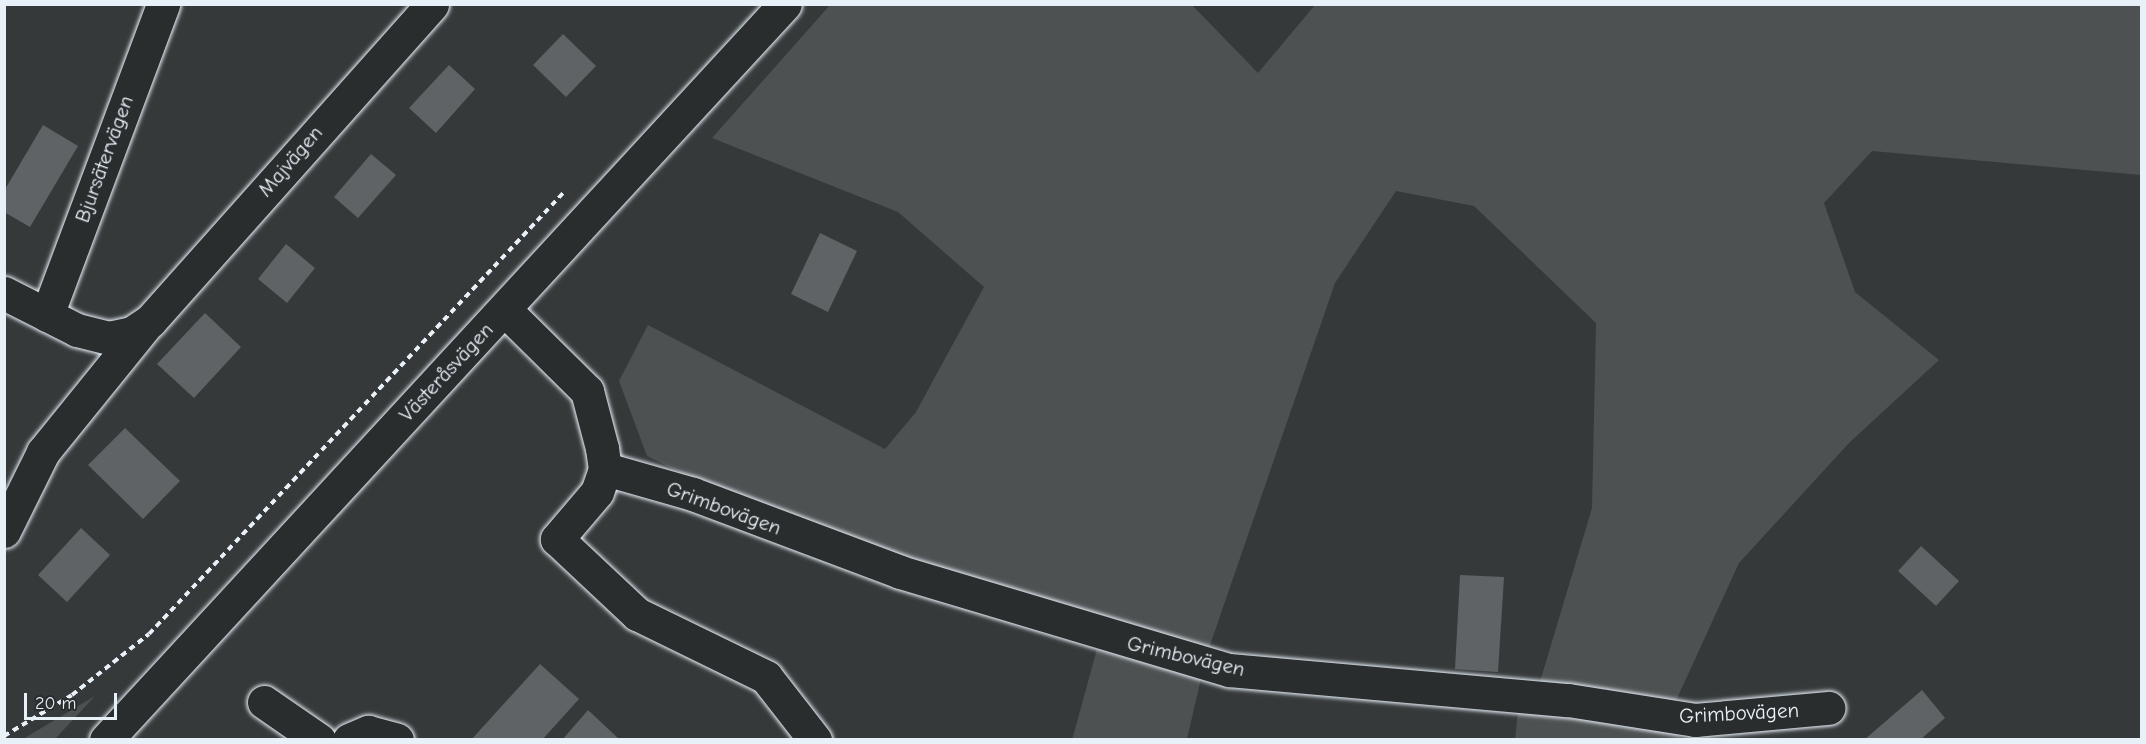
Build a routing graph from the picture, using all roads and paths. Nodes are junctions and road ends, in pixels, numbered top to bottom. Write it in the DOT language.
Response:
graph roads {
  1 [pos="163,4"];
  2 [pos="432,4"];
  3 [pos="785,4"];
  4 [pos="569,186"];
  5 [pos="4,293"];
  6 [pos="504,309"];
  7 [pos="47,315"];
  8 [pos="150,321"];
  9 [pos="605,469"];
  10 [pos="4,531"];
  11 [pos="264,702"];
  12 [pos="1828,708"];
  13 [pos="4,736"];
  14 [pos="106,740"];
  15 [pos="319,740"];
  16 [pos="350,740"];
  17 [pos="397,740"];
  18 [pos="815,740"];
  1 -- 7 [label="street, Bjursätervägen"];
  2 -- 8 [label="street, Majvägen"];
  3 -- 6 [label="street, Västeråsvägen"];
  4 -- 13 [label="path"];
  5 -- 7 [label="street, Majvägen"];
  6 -- 9 [label="street"];
  6 -- 14 [label="street, Västeråsvägen"];
  7 -- 8 [label="street, Majvägen"];
  8 -- 10 [label="street, Majvägen"];
  9 -- 12 [label="street, Grimbovägen"];
  9 -- 18 [label="street"];
  11 -- 15 [label="street"];
  16 -- 17 [label="street"];
}
